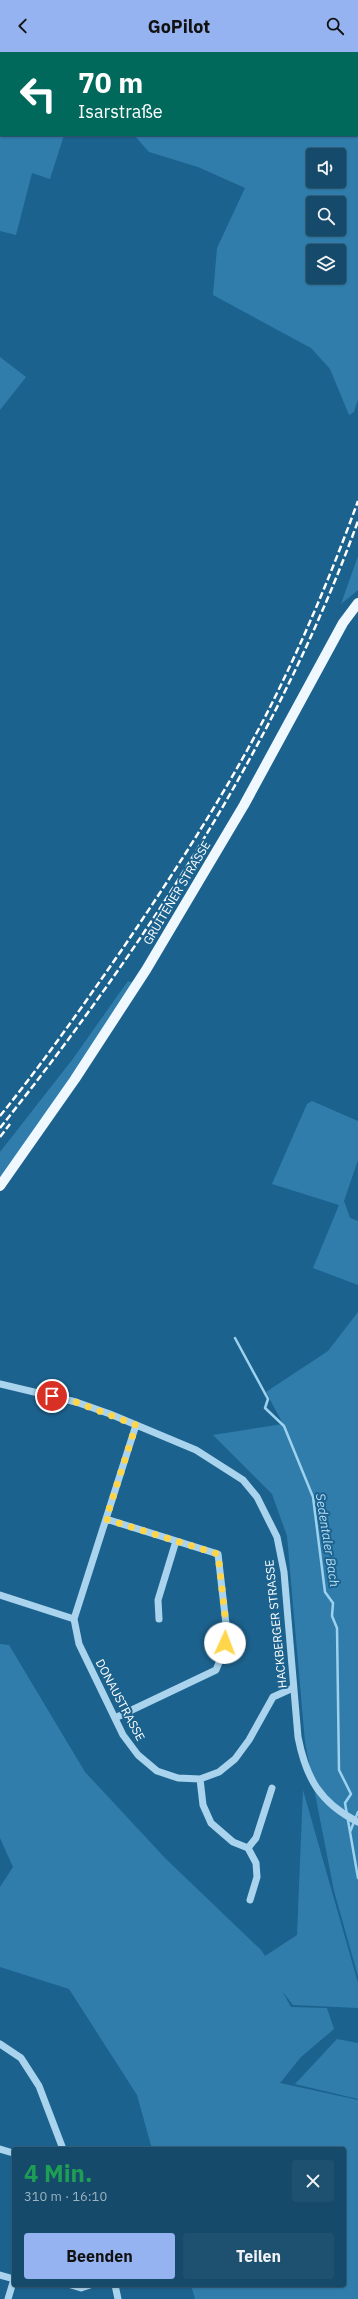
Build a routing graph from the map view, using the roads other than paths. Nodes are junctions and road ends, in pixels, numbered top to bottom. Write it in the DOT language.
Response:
graph roads {
  1 [pos="358,603"];
  2 [pos="0,1186"];
  3 [pos="0,1384"];
  4 [pos="136,1425"];
  5 [pos="106,1519"];
  6 [pos="176,1541"];
  7 [pos="0,1595"];
  8 [pos="74,1619"];
  9 [pos="159,1619"];
  10 [pos="294,1688"];
  11 [pos="115,1718"];
  12 [pos="200,1779"];
  13 [pos="272,1788"];
  14 [pos="358,1822"];
  15 [pos="248,1848"];
  16 [pos="250,1900"];
  17 [pos="0,2044"];
  18 [pos="62,2147"];
  19 [pos="0,2148"];
  20 [pos="12,2153"];
  21 [pos="0,2275"];
  22 [pos="12,2278"];
  23 [pos="12,2286"];
  24 [pos="115,2287"];
  25 [pos="8,2299"];
  26 [pos="118,2299"];
  1 -- 2 [label="main road, GRUITENER STRASSE"];
  3 -- 4 [label="street, HACKBERGER STRASSE"];
  4 -- 5 [label="street, DONAUSTRASSE"];
  4 -- 10 [label="street, HACKBERGER STRASSE"];
  5 -- 6 [label="street"];
  5 -- 8 [label="street, DONAUSTRASSE"];
  6 -- 9 [label="street"];
  6 -- 11 [label="street"];
  7 -- 8 [label="street"];
  8 -- 11 [label="street, DONAUSTRASSE"];
  10 -- 12 [label="street, DONAUSTRASSE"];
  10 -- 14 [label="street, HACKBERGER STRASSE"];
  11 -- 12 [label="street, DONAUSTRASSE"];
  12 -- 15 [label="street"];
  13 -- 15 [label="street"];
  15 -- 16 [label="street"];
  17 -- 18 [label="street"];
  19 -- 20 [label="street"];
  21 -- 22 [label="street"];
  23 -- 25 [label="street"];
  24 -- 26 [label="street"];
}
